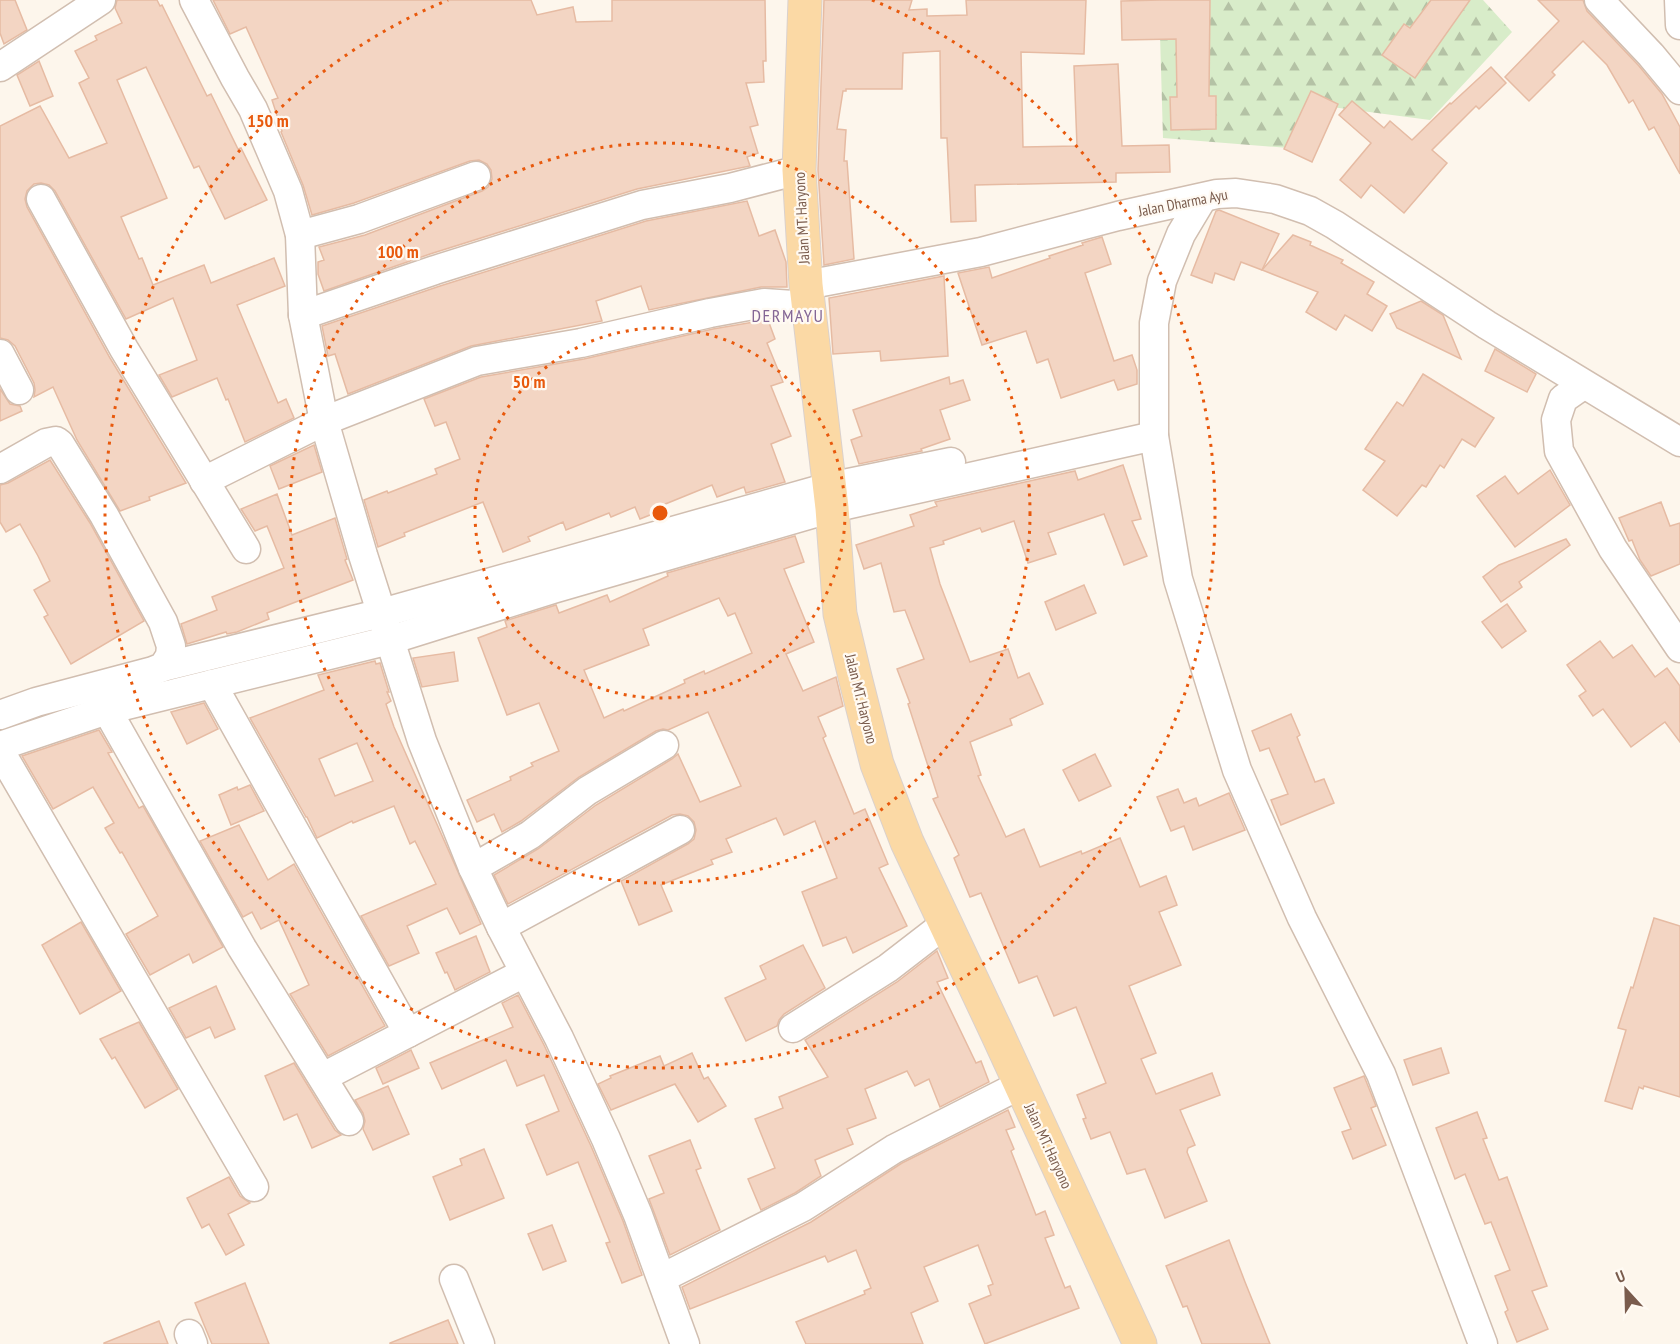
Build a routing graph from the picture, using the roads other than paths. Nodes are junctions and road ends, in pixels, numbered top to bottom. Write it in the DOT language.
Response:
graph roads {
  1 [pos="101,0"];
  2 [pos="194,0"];
  3 [pos="805,0"];
  4 [pos="1599,0"];
  5 [pos="1679,0"];
  6 [pos="1680,25"];
  7 [pos="0,67"];
  8 [pos="1680,90"];
  9 [pos="799,170"];
  10 [pos="476,176"];
  11 [pos="41,199"];
  12 [pos="1202,199"];
  13 [pos="300,235"];
  14 [pos="807,296"];
  15 [pos="303,315"];
  16 [pos="0,354"];
  17 [pos="1583,384"];
  18 [pos="20,390"];
  19 [pos="324,421"];
  20 [pos="1154,428"];
  21 [pos="1680,442"];
  22 [pos="0,469"];
  23 [pos="204,481"];
  24 [pos="830,498"];
  25 [pos="246,549"];
  26 [pos="382,613"];
  27 [pos="390,640"];
  28 [pos="1680,648"];
  29 [pos="163,667"];
  30 [pos="212,684"];
  31 [pos="107,710"];
  32 [pos="0,714"];
  33 [pos="664,745"];
  34 [pos="0,746"];
  35 [pos="0,751"];
  36 [pos="680,830"];
  37 [pos="474,868"];
  38 [pos="945,924"];
  39 [pos="501,927"];
  40 [pos="524,973"];
  41 [pos="793,1028"];
  42 [pos="408,1033"];
  43 [pos="323,1077"];
  44 [pos="1020,1085"];
  45 [pos="349,1121"];
  46 [pos="254,1187"];
  47 [pos="662,1278"];
  48 [pos="454,1280"];
  49 [pos="480,1344"];
  50 [pos="685,1344"];
  51 [pos="1140,1344"];
  52 [pos="1483,1344"];
  1 -- 7 [label="street"];
  2 -- 13 [label="street"];
  3 -- 9 [label="main road, Jalan MT. Haryono"];
  4 -- 8 [label="street"];
  5 -- 6 [label="street"];
  9 -- 14 [label="main road, Jalan MT. Haryono"];
  9 -- 15 [label="street"];
  10 -- 13 [label="street"];
  11 -- 23 [label="street"];
  12 -- 14 [label="street, Jalan Dharma Ayu"];
  12 -- 17 [label="street, Jalan Dharma Ayu"];
  12 -- 20 [label="street"];
  13 -- 15 [label="street"];
  14 -- 19 [label="street, Jalan Dharma Ayu"];
  14 -- 24 [label="main road, Jalan MT. Haryono"];
  15 -- 19 [label="street"];
  16 -- 18 [label="street"];
  17 -- 21 [label="street, Jalan Dharma Ayu"];
  17 -- 28 [label="street"];
  19 -- 23 [label="street, Jalan Dharma Ayu"];
  19 -- 26 [label="street"];
  20 -- 24 [label="street"];
  20 -- 52 [label="street"];
  22 -- 29 [label="street"];
  23 -- 25 [label="street"];
  24 -- 26 [label="street"];
  24 -- 27 [label="street"];
  24 -- 38 [label="main road, Jalan MT. Haryono"];
  26 -- 27 [label="street"];
  26 -- 29 [label="street"];
  27 -- 30 [label="street"];
  27 -- 37 [label="street"];
  29 -- 32 [label="street"];
  30 -- 31 [label="street"];
  30 -- 42 [label="street"];
  31 -- 34 [label="street"];
  31 -- 43 [label="street"];
  33 -- 37 [label="street"];
  35 -- 46 [label="street"];
  36 -- 39 [label="street"];
  37 -- 39 [label="street"];
  38 -- 41 [label="street"];
  38 -- 44 [label="main road, Jalan MT. Haryono"];
  39 -- 40 [label="street"];
  40 -- 42 [label="street"];
  40 -- 47 [label="street"];
  42 -- 43 [label="street"];
  43 -- 45 [label="street"];
  44 -- 47 [label="street"];
  44 -- 51 [label="main road, Jalan MT. Haryono"];
  47 -- 50 [label="street"];
  48 -- 49 [label="street"];
}
